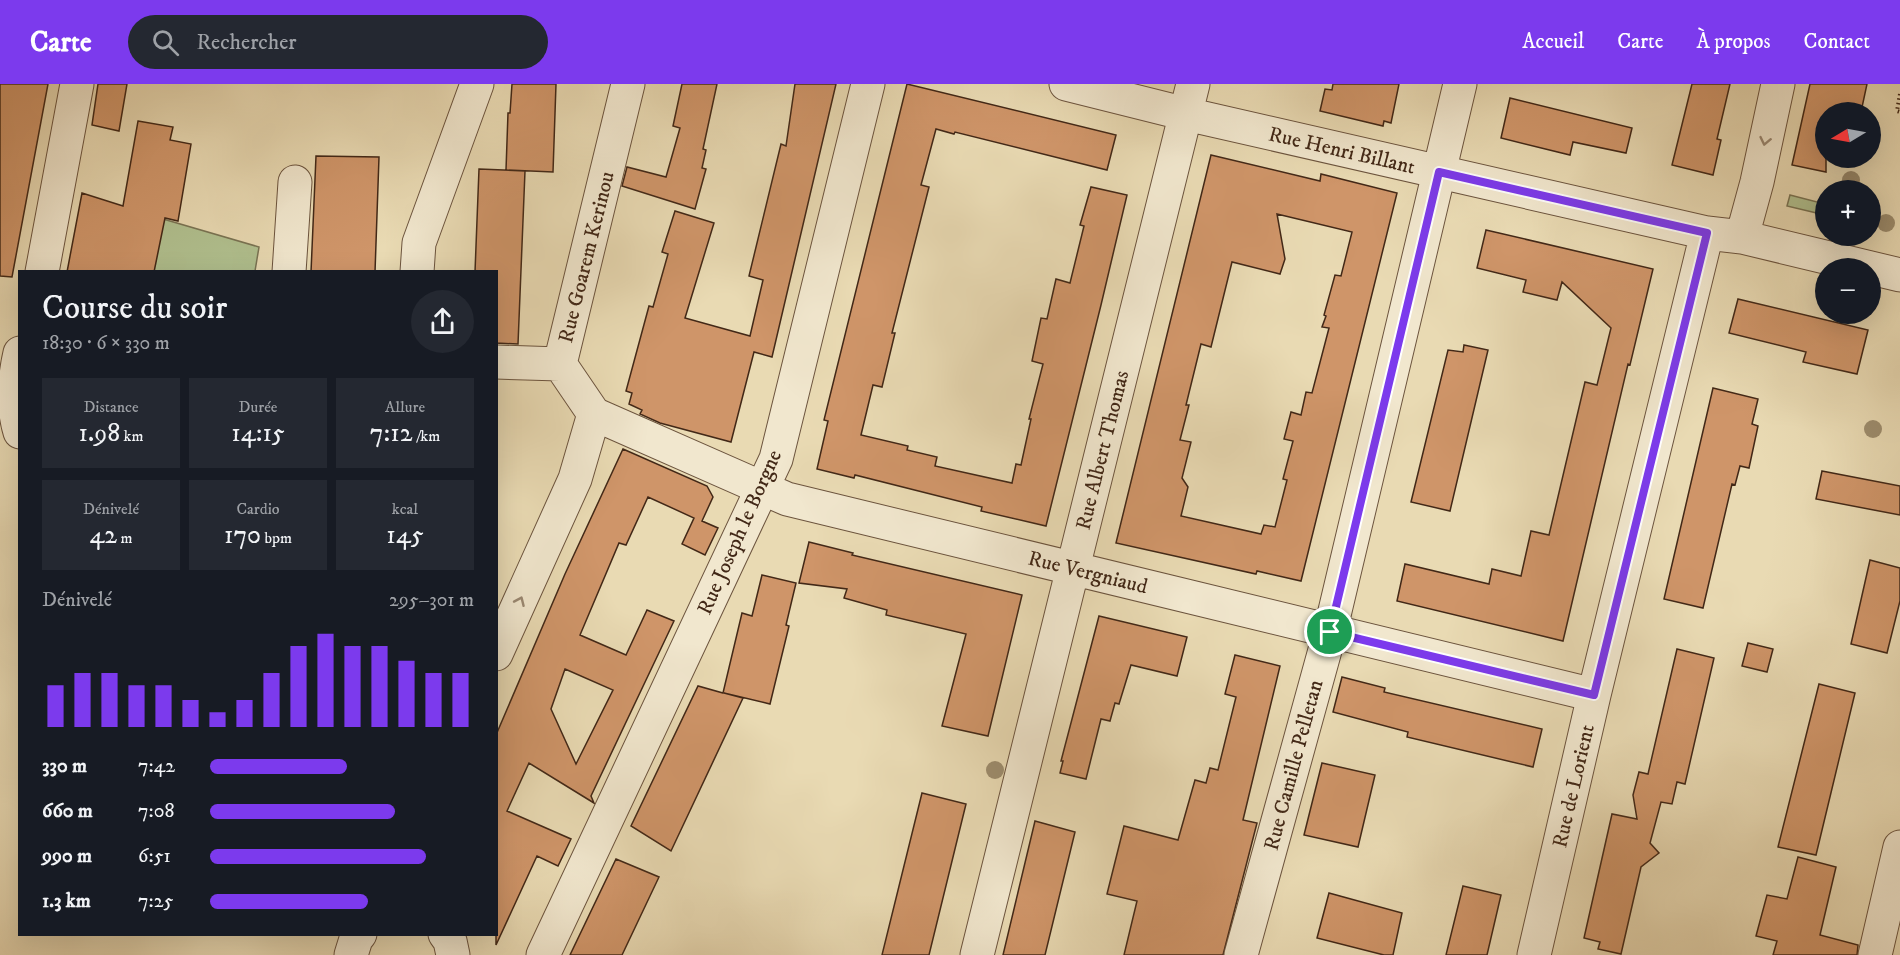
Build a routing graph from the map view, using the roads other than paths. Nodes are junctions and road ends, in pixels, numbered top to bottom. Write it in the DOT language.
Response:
graph roads {
  1 [pos="77,84"];
  2 [pos="477,84"];
  3 [pos="628,84"];
  4 [pos="868,84"];
  5 [pos="1066,84"];
  6 [pos="1460,84"];
  7 [pos="1778,84"];
  8 [pos="1190,99"];
  9 [pos="1439,172"];
  10 [pos="296,182"];
  11 [pos="1707,233"];
  12 [pos="1742,237"];
  13 [pos="42,270"];
  14 [pos="289,270"];
  15 [pos="417,270"];
  16 [pos="1900,275"];
  17 [pos="18,362"];
  18 [pos="498,362"];
  19 [pos="560,363"];
  20 [pos="594,414"];
  21 [pos="12,422"];
  22 [pos="762,488"];
  23 [pos="1073,568"];
  24 [pos="1330,632"];
  25 [pos="498,650"];
  26 [pos="1594,695"];
  27 [pos="1900,847"];
  28 [pos="358,936"];
  29 [pos="446,936"];
  30 [pos="351,955"];
  31 [pos="453,955"];
  32 [pos="543,955"];
  33 [pos="977,955"];
  34 [pos="1241,955"];
  35 [pos="1534,955"];
  36 [pos="1875,955"];
  1 -- 13 [label="street"];
  2 -- 15 [label="street"];
  3 -- 19 [label="street, Rue Goarem Kerinou"];
  4 -- 22 [label="street, Rue Joseph le Borgne"];
  5 -- 8 [label="street, Rue Henri Billant"];
  6 -- 9 [label="street, Rue Camille Pelletan"];
  7 -- 12 [label="street, one-way"];
  8 -- 9 [label="street, Rue Henri Billant"];
  8 -- 23 [label="street, Rue Albert Thomas"];
  9 -- 11 [label="street, Rue Henri Billant"];
  9 -- 24 [label="street, Rue Camille Pelletan"];
  10 -- 14 [label="street"];
  11 -- 12 [label="street, Rue Henri Billant"];
  11 -- 26 [label="street, Rue de Lorient"];
  12 -- 16 [label="street, Rue Henri Billant"];
  17 -- 21 [label="street"];
  18 -- 19 [label="street"];
  19 -- 20 [label="street, Rue Goarem Kerinou"];
  20 -- 22 [label="street, Rue Vergniaud"];
  25 -- 20 [label="street, one-way"];
  22 -- 23 [label="street, Rue Vergniaud"];
  22 -- 32 [label="street, Rue Joseph le Borgne"];
  23 -- 24 [label="street, Rue Vergniaud"];
  23 -- 33 [label="street, Rue Albert Thomas"];
  24 -- 26 [label="street, Rue Vergniaud"];
  24 -- 34 [label="street, Rue Camille Pelletan"];
  26 -- 35 [label="street, Rue de Lorient"];
  27 -- 36 [label="street"];
  28 -- 30 [label="street"];
  29 -- 31 [label="street"];
}
